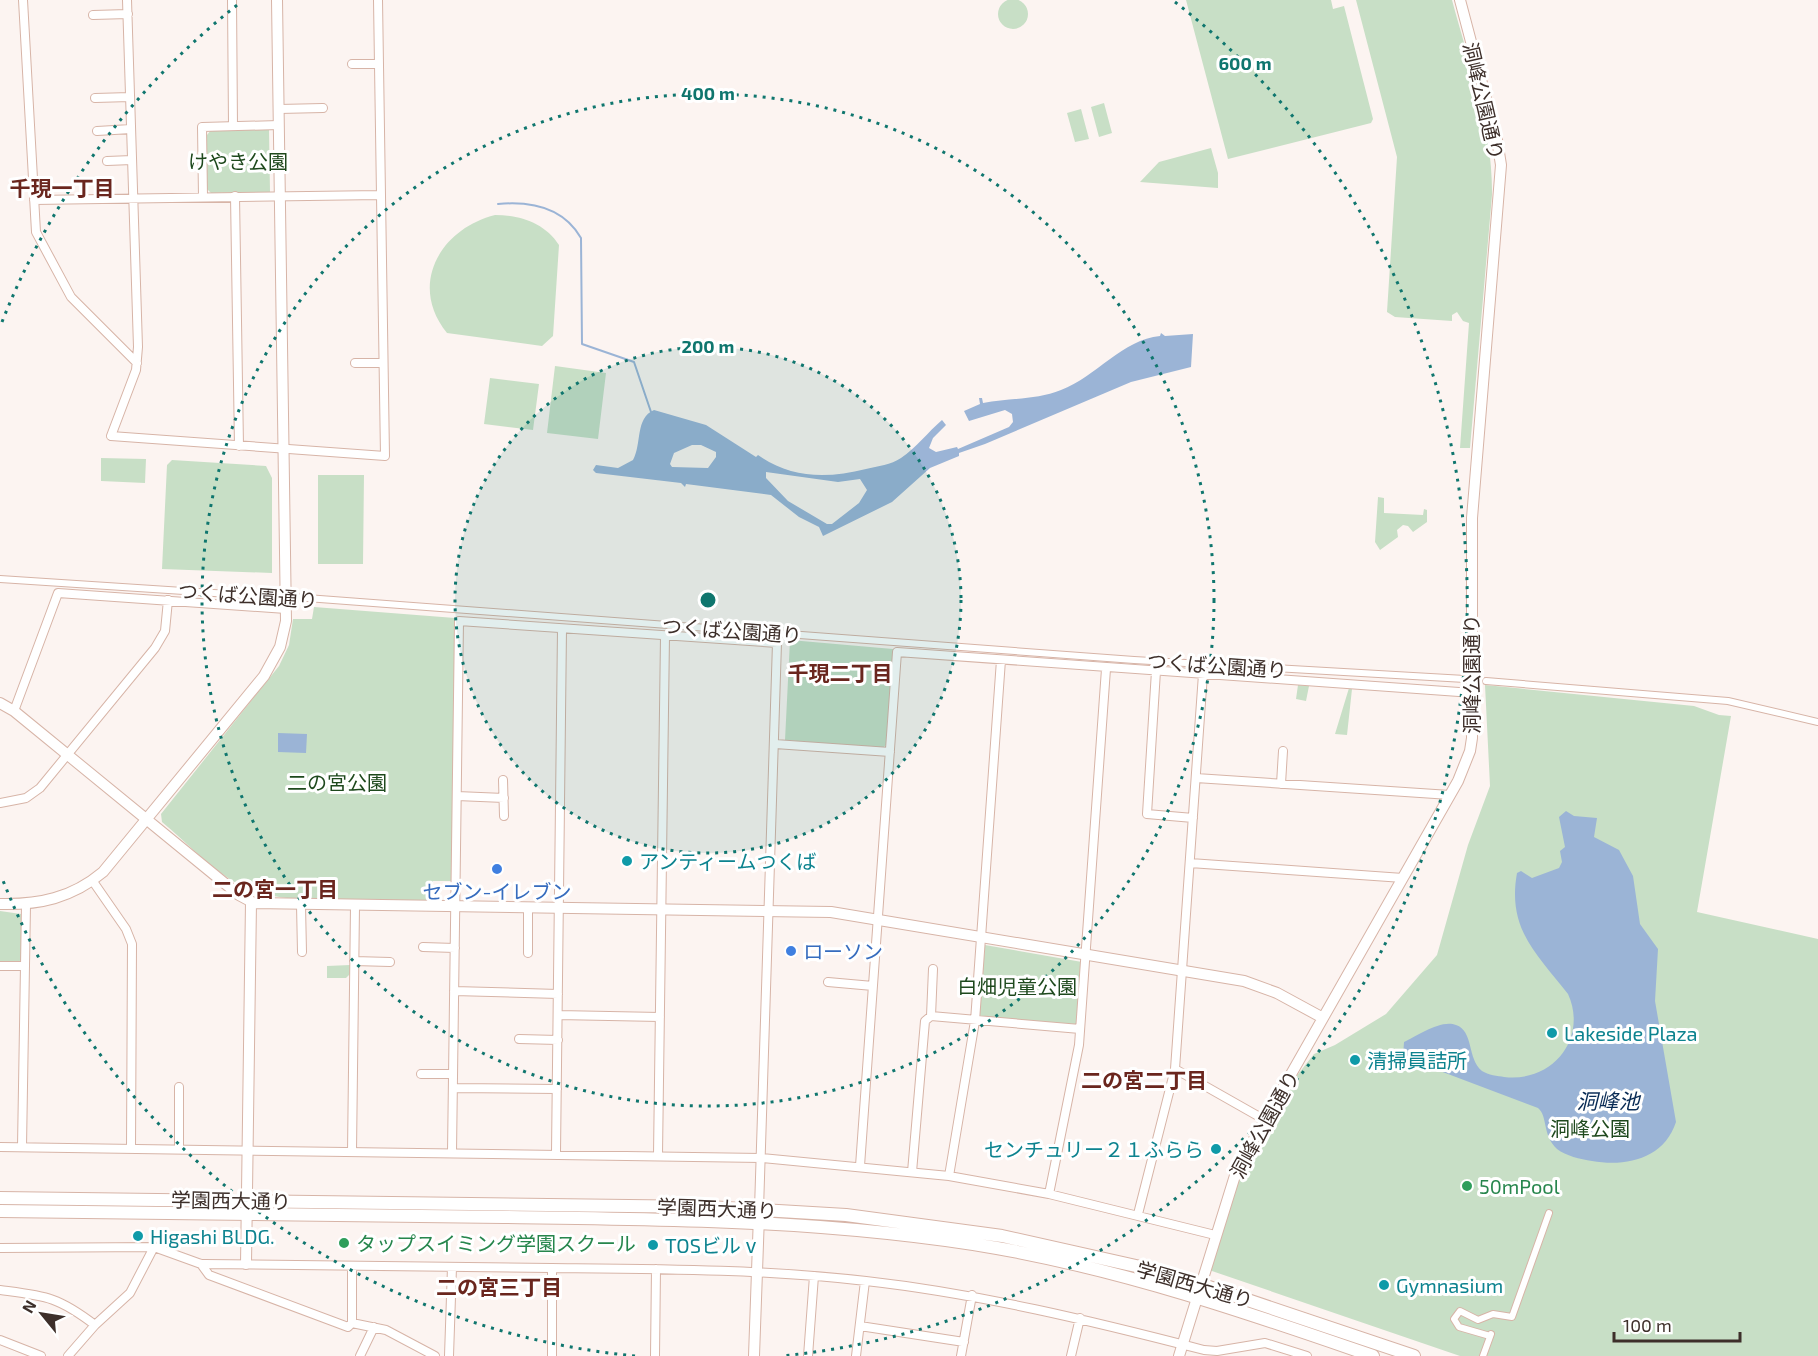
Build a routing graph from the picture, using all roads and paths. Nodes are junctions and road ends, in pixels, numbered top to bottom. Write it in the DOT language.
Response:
graph roads {
  1 [pos="23,0"];
  2 [pos="127,0"];
  3 [pos="232,0"];
  4 [pos="277,0"];
  5 [pos="378,0"];
  6 [pos="1460,0"];
  7 [pos="128,14"];
  8 [pos="93,15"];
  9 [pos="352,64"];
  10 [pos="379,64"];
  11 [pos="130,97"];
  12 [pos="95,98"];
  13 [pos="323,108"];
  14 [pos="279,109"];
  15 [pos="279,125"];
  16 [pos="233,126"];
  17 [pos="131,129"];
  18 [pos="97,131"];
  19 [pos="106,160"];
  20 [pos="132,160"];
  21 [pos="279,195"];
  22 [pos="380,195"];
  23 [pos="235,196"];
  24 [pos="203,197"];
  25 [pos="133,198"];
  26 [pos="34,200"];
  27 [pos="137,363"];
  28 [pos="355,363"];
  29 [pos="383,363"];
  30 [pos="238,446"];
  31 [pos="284,448"];
  32 [pos="0,579"];
  33 [pos="168,600"];
  34 [pos="286,609"];
  35 [pos="562,629"];
  36 [pos="664,636"];
  37 [pos="1001,660"];
  38 [pos="1106,669"];
  39 [pos="1155,671"];
  40 [pos="1203,674"];
  41 [pos="1465,680"];
  42 [pos="1486,681"];
  43 [pos="1473,693"];
  44 [pos="0,703"];
  45 [pos="14,711"];
  46 [pos="1818,723"];
  47 [pos="775,744"];
  48 [pos="1283,751"];
  49 [pos="890,752"];
  50 [pos="68,755"];
  51 [pos="1196,778"];
  52 [pos="503,780"];
  53 [pos="1281,784"];
  54 [pos="1450,795"];
  55 [pos="457,796"];
  56 [pos="504,798"];
  57 [pos="0,803"];
  58 [pos="504,816"];
  59 [pos="1193,818"];
  60 [pos="147,819"];
  61 [pos="1190,863"];
  62 [pos="1403,878"];
  63 [pos="92,880"];
  64 [pos="251,902"];
  65 [pos="0,904"];
  66 [pos="26,905"];
  67 [pos="301,905"];
  68 [pos="355,906"];
  69 [pos="456,908"];
  70 [pos="528,908"];
  71 [pos="559,909"];
  72 [pos="661,910"];
  73 [pos="769,910"];
  74 [pos="878,918"];
  75 [pos="981,936"];
  76 [pos="423,947"];
  77 [pos="455,948"];
  78 [pos="302,952"];
  79 [pos="528,953"];
  80 [pos="1087,953"];
  81 [pos="354,961"];
  82 [pos="390,963"];
  83 [pos="0,966"];
  84 [pos="25,966"];
  85 [pos="933,969"];
  86 [pos="1183,969"];
  87 [pos="828,982"];
  88 [pos="873,986"];
  89 [pos="454,991"];
  90 [pos="558,994"];
  91 [pos="558,1015"];
  92 [pos="932,1016"];
  93 [pos="660,1017"];
  94 [pos="1323,1018"];
  95 [pos="975,1021"];
  96 [pos="1080,1029"];
  97 [pos="519,1039"];
  98 [pos="558,1040"];
  99 [pos="1175,1069"];
  100 [pos="421,1074"];
  101 [pos="453,1074"];
  102 [pos="179,1087"];
  103 [pos="453,1088"];
  104 [pos="557,1089"];
  105 [pos="1265,1120"];
  106 [pos="0,1147"];
  107 [pos="22,1147"];
  108 [pos="131,1149"];
  109 [pos="179,1149"];
  110 [pos="248,1150"];
  111 [pos="352,1152"];
  112 [pos="452,1153"];
  113 [pos="556,1154"];
  114 [pos="658,1155"];
  115 [pos="761,1158"];
  116 [pos="861,1166"];
  117 [pos="912,1172"];
  118 [pos="949,1176"];
  119 [pos="1048,1194"];
  120 [pos="0,1198"];
  121 [pos="248,1201"];
  122 [pos="0,1211"];
  123 [pos="1549,1213"];
  124 [pos="248,1214"];
  125 [pos="1138,1214"];
  126 [pos="759,1215"];
  127 [pos="1215,1235"];
  128 [pos="154,1247"];
  129 [pos="0,1248"];
  130 [pos="201,1264"];
  131 [pos="246,1264"];
  132 [pos="352,1266"];
  133 [pos="452,1267"];
  134 [pos="552,1268"];
  135 [pos="656,1269"];
  136 [pos="757,1272"];
  137 [pos="814,1276"];
  138 [pos="865,1281"];
  139 [pos="0,1290"];
  140 [pos="1199,1290"];
  141 [pos="972,1295"];
  142 [pos="1080,1318"];
  143 [pos="352,1323"];
  144 [pos="94,1325"];
  145 [pos="860,1326"];
  146 [pos="374,1327"];
  147 [pos="0,1340"];
  148 [pos="964,1342"];
  149 [pos="1182,1345"];
  150 [pos="41,1356"];
  151 [pos="69,1356"];
  152 [pos="360,1356"];
  153 [pos="435,1356"];
  154 [pos="449,1356"];
  155 [pos="552,1356"];
  156 [pos="655,1356"];
  157 [pos="754,1356"];
  158 [pos="808,1356"];
  159 [pos="856,1356"];
  160 [pos="961,1356"];
  161 [pos="1071,1356"];
  162 [pos="1179,1356"];
  163 [pos="1307,1356"];
  164 [pos="1373,1356"];
  165 [pos="1414,1356"];
  166 [pos="1483,1356"];
  1 -- 26 [label="street"];
  2 -- 7 [label="street"];
  3 -- 16 [label="street"];
  4 -- 14 [label="street"];
  5 -- 10 [label="street"];
  6 -- 43 [label="street, 洞峰公園通り"];
  7 -- 8 [label="street"];
  7 -- 11 [label="street"];
  9 -- 10 [label="street"];
  10 -- 22 [label="street"];
  11 -- 12 [label="street"];
  11 -- 17 [label="street"];
  13 -- 14 [label="street"];
  14 -- 15 [label="street"];
  15 -- 16 [label="street"];
  15 -- 21 [label="street"];
  16 -- 24 [label="street"];
  17 -- 18 [label="street"];
  17 -- 20 [label="street"];
  19 -- 20 [label="street"];
  20 -- 25 [label="street"];
  21 -- 22 [label="street"];
  21 -- 23 [label="street"];
  21 -- 31 [label="street"];
  22 -- 29 [label="street"];
  23 -- 24 [label="street"];
  23 -- 30 [label="street"];
  24 -- 25 [label="street"];
  25 -- 26 [label="street"];
  25 -- 27 [label="street"];
  26 -- 27 [label="street"];
  27 -- 30 [label="street"];
  28 -- 29 [label="street"];
  29 -- 31 [label="street"];
  30 -- 31 [label="street"];
  31 -- 34 [label="street"];
  32 -- 41 [label="street, つくば公園通り, bridge"];
  33 -- 34 [label="street"];
  33 -- 45 [label="street"];
  33 -- 50 [label="street"];
  34 -- 60 [label="street"];
  35 -- 36 [label="street"];
  35 -- 55 [label="street"];
  35 -- 71 [label="street"];
  36 -- 47 [label="street"];
  36 -- 72 [label="street"];
  37 -- 38 [label="street"];
  37 -- 49 [label="street"];
  37 -- 75 [label="street"];
  38 -- 39 [label="street"];
  38 -- 80 [label="street"];
  39 -- 40 [label="street"];
  39 -- 59 [label="street"];
  40 -- 43 [label="street"];
  40 -- 51 [label="street"];
  42 -- 46 [label="street"];
  43 -- 54 [label="street, 洞峰公園通り"];
  44 -- 45 [label="street"];
  45 -- 50 [label="street"];
  47 -- 49 [label="street"];
  47 -- 73 [label="street"];
  48 -- 53 [label="street"];
  49 -- 74 [label="street"];
  50 -- 57 [label="street"];
  50 -- 60 [label="street"];
  51 -- 53 [label="street"];
  51 -- 59 [label="street"];
  52 -- 56 [label="street"];
  53 -- 54 [label="street"];
  54 -- 62 [label="street, 洞峰公園通り"];
  55 -- 56 [label="street"];
  55 -- 69 [label="street"];
  56 -- 58 [label="street"];
  59 -- 61 [label="street"];
  60 -- 63 [label="street"];
  60 -- 64 [label="street"];
  61 -- 62 [label="street"];
  61 -- 86 [label="street"];
  62 -- 94 [label="street, 洞峰公園通り"];
  63 -- 66 [label="street"];
  63 -- 108 [label="street"];
  64 -- 67 [label="street"];
  64 -- 110 [label="street"];
  65 -- 66 [label="street"];
  66 -- 84 [label="street"];
  67 -- 68 [label="street"];
  67 -- 78 [label="street"];
  68 -- 69 [label="street"];
  68 -- 81 [label="street"];
  69 -- 70 [label="street"];
  69 -- 77 [label="street"];
  70 -- 71 [label="street"];
  70 -- 79 [label="street"];
  71 -- 72 [label="street"];
  71 -- 90 [label="street"];
  72 -- 73 [label="street"];
  72 -- 93 [label="street"];
  73 -- 74 [label="street"];
  73 -- 115 [label="street"];
  74 -- 75 [label="street"];
  74 -- 88 [label="street"];
  75 -- 80 [label="street"];
  75 -- 95 [label="street"];
  76 -- 77 [label="street"];
  77 -- 89 [label="street"];
  80 -- 86 [label="street"];
  80 -- 96 [label="street"];
  81 -- 82 [label="street"];
  81 -- 111 [label="street"];
  83 -- 84 [label="street"];
  84 -- 107 [label="street"];
  85 -- 92 [label="street"];
  86 -- 94 [label="street"];
  86 -- 99 [label="street"];
  87 -- 88 [label="street"];
  88 -- 116 [label="street"];
  89 -- 90 [label="street"];
  89 -- 101 [label="street"];
  90 -- 91 [label="street"];
  91 -- 93 [label="street"];
  91 -- 98 [label="street"];
  92 -- 95 [label="street"];
  92 -- 117 [label="street"];
  93 -- 114 [label="street"];
  94 -- 105 [label="street, 洞峰公園通り"];
  95 -- 96 [label="street"];
  95 -- 118 [label="street"];
  96 -- 119 [label="street"];
  97 -- 98 [label="street"];
  98 -- 104 [label="street"];
  99 -- 105 [label="street"];
  99 -- 125 [label="street"];
  100 -- 101 [label="street"];
  101 -- 103 [label="street"];
  102 -- 109 [label="street"];
  103 -- 104 [label="street"];
  103 -- 112 [label="street"];
  104 -- 113 [label="street"];
  105 -- 127 [label="street, 洞峰公園通り"];
  106 -- 107 [label="street"];
  107 -- 108 [label="street"];
  108 -- 109 [label="street"];
  109 -- 110 [label="street"];
  110 -- 111 [label="street"];
  110 -- 121 [label="street"];
  111 -- 112 [label="street"];
  112 -- 113 [label="street"];
  113 -- 114 [label="street"];
  114 -- 115 [label="street"];
  115 -- 116 [label="street"];
  115 -- 126 [label="street"];
  116 -- 117 [label="street"];
  117 -- 118 [label="street"];
  118 -- 119 [label="street"];
  119 -- 125 [label="street"];
  120 -- 121 [label="main road, 学園西大通り"];
  121 -- 124 [label="street"];
  121 -- 126 [label="main road, 学園西大通り"];
  122 -- 124 [label="main road, 学園西大通り"];
  123 -- 166 [label="street"];
  124 -- 126 [label="main road, 学園西大通り"];
  124 -- 131 [label="street"];
  125 -- 127 [label="street"];
  126 -- 136 [label="street"];
  126 -- 140 [label="main road, 学園西大通り"];
  127 -- 140 [label="street, 洞峰公園通り"];
  128 -- 129 [label="street"];
  128 -- 130 [label="street"];
  128 -- 144 [label="street"];
  130 -- 131 [label="street"];
  130 -- 143 [label="street"];
  131 -- 132 [label="street"];
  132 -- 133 [label="street"];
  132 -- 143 [label="street"];
  133 -- 134 [label="street"];
  133 -- 154 [label="street"];
  134 -- 135 [label="street"];
  134 -- 155 [label="street"];
  135 -- 136 [label="street"];
  135 -- 156 [label="street"];
  136 -- 137 [label="street"];
  136 -- 157 [label="street"];
  137 -- 138 [label="street"];
  137 -- 158 [label="street"];
  138 -- 141 [label="street"];
  138 -- 145 [label="street"];
  139 -- 144 [label="street"];
  140 -- 149 [label="street, 洞峰公園通り"];
  140 -- 164 [label="main road, 学園西大通り"];
  140 -- 165 [label="main road, 学園西大通り"];
  141 -- 142 [label="street"];
  141 -- 148 [label="street"];
  142 -- 149 [label="street"];
  142 -- 161 [label="street"];
  143 -- 146 [label="street"];
  144 -- 151 [label="street"];
  145 -- 148 [label="street"];
  145 -- 159 [label="street"];
  146 -- 152 [label="street"];
  146 -- 153 [label="street"];
  147 -- 150 [label="street"];
  148 -- 160 [label="street"];
  149 -- 162 [label="street, 洞峰公園通り"];
  149 -- 163 [label="street"];
}
